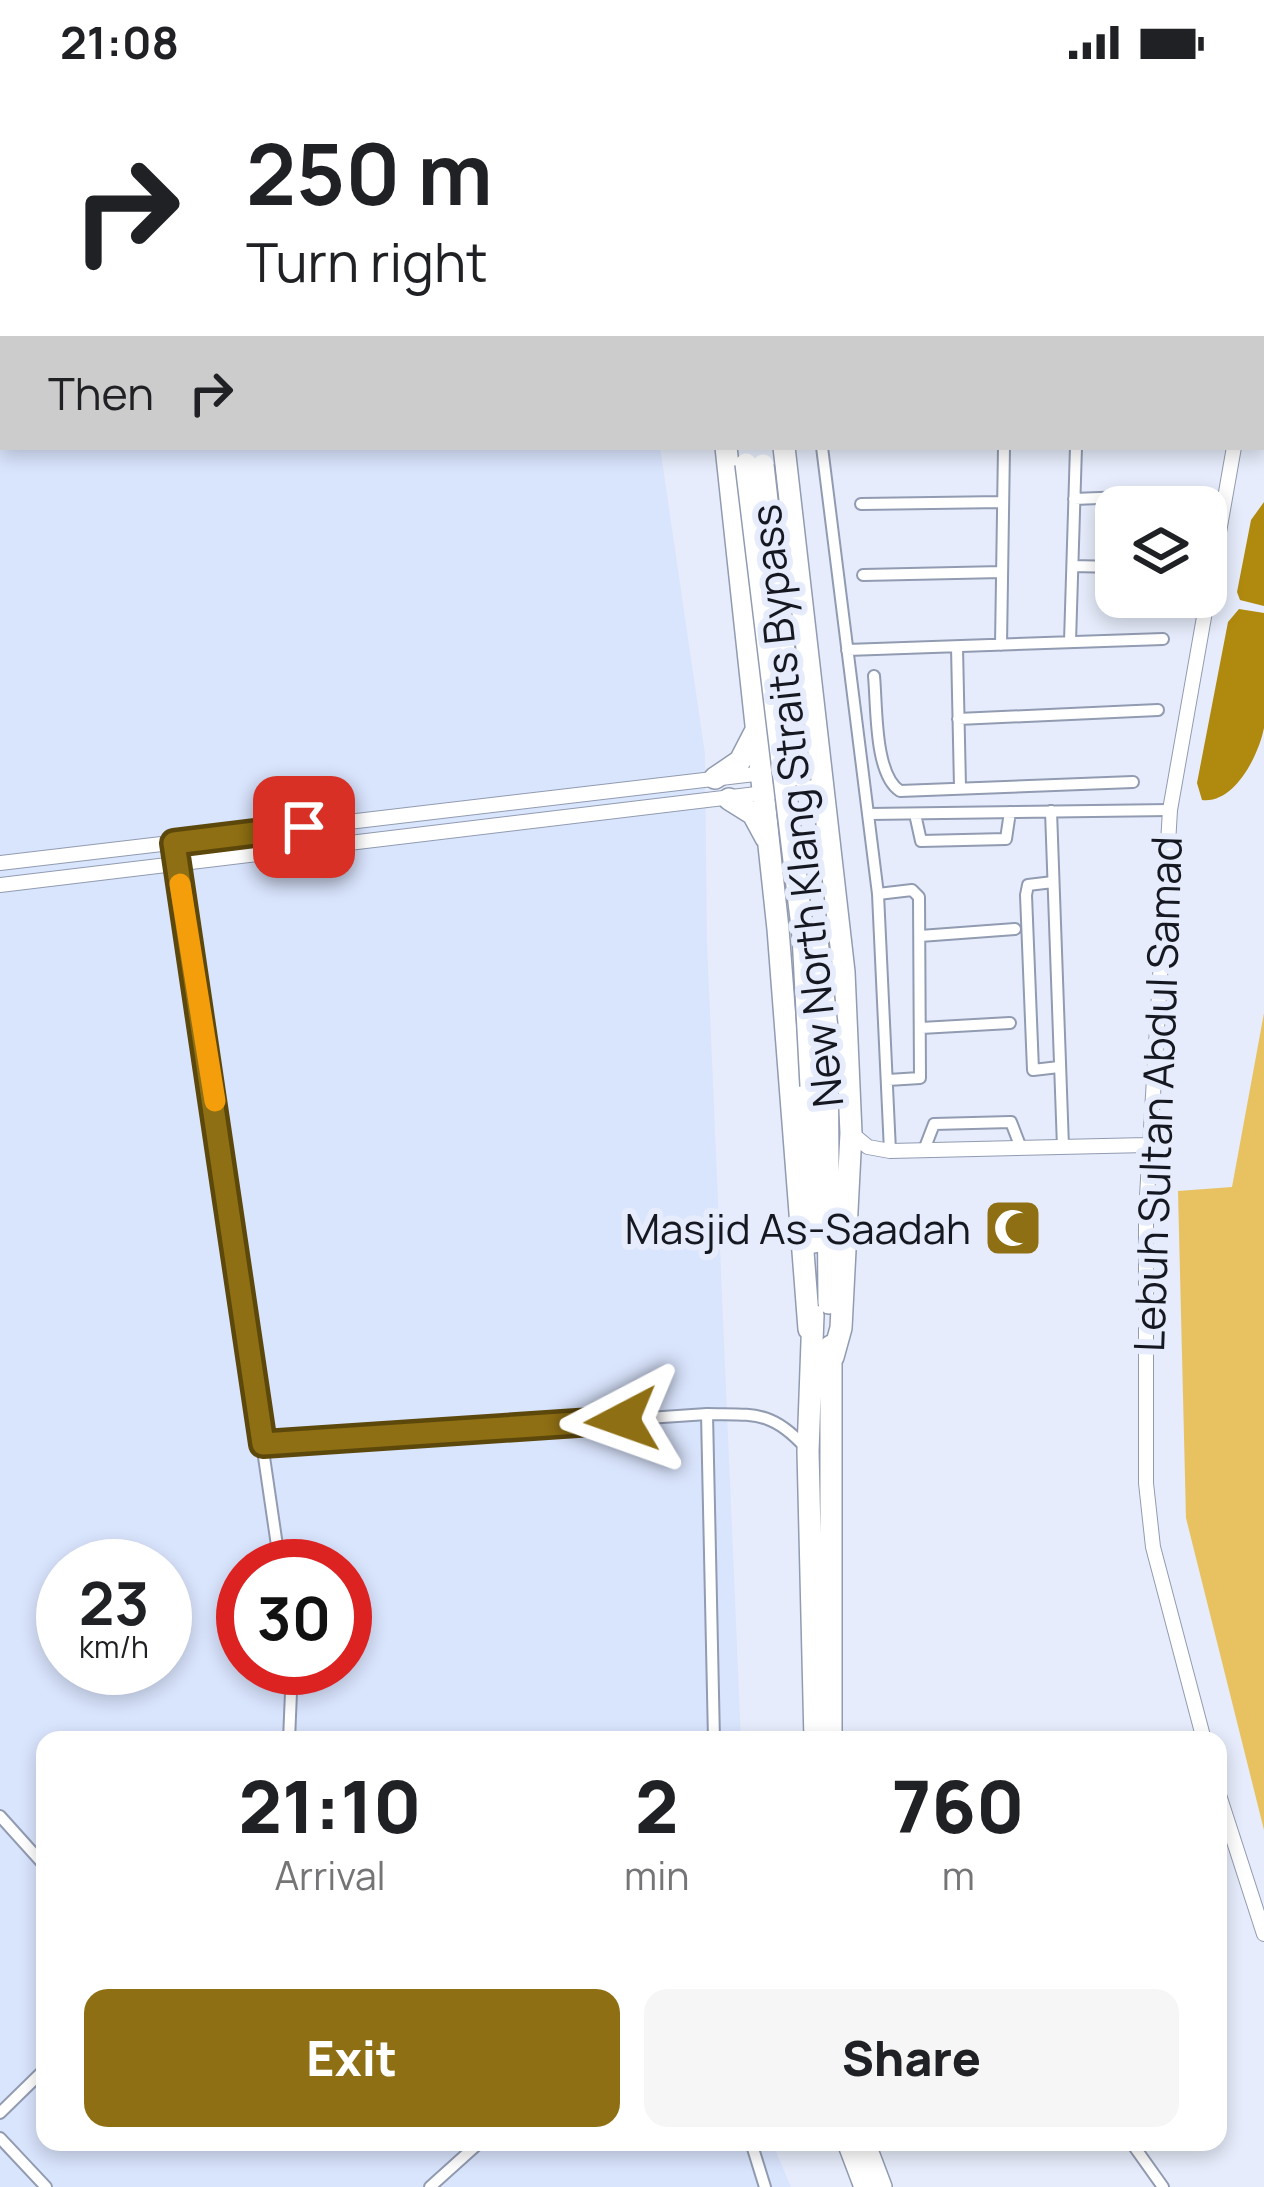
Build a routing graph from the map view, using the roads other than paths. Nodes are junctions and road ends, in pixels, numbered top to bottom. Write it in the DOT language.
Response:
graph roads {
  1 [pos="726,450"];
  2 [pos="784,450"];
  3 [pos="822,450"];
  4 [pos="1004,450"];
  5 [pos="1076,450"];
  6 [pos="1233,450"];
  7 [pos="753,456"];
  8 [pos="1095,498"];
  9 [pos="1075,499"];
  10 [pos="1003,502"];
  11 [pos="861,504"];
  12 [pos="1074,566"];
  13 [pos="1095,566"];
  14 [pos="1002,572"];
  15 [pos="863,575"];
  16 [pos="1163,639"];
  17 [pos="1070,642"];
  18 [pos="1000,645"];
  19 [pos="957,646"];
  20 [pos="847,650"];
  21 [pos="874,676"];
  22 [pos="1158,710"];
  23 [pos="958,719"];
  24 [pos="755,733"];
  25 [pos="715,778"];
  26 [pos="821,778"];
  27 [pos="1132,782"];
  28 [pos="762,784"];
  29 [pos="960,788"];
  30 [pos="729,799"];
  31 [pos="1169,810"];
  32 [pos="1051,811"];
  33 [pos="1010,812"];
  34 [pos="868,814"];
  35 [pos="915,814"];
  36 [pos="370,819"];
  37 [pos="373,841"];
  38 [pos="174,843"];
  39 [pos="769,844"];
  40 [pos="0,863"];
  41 [pos="178,866"];
  42 [pos="1053,882"];
  43 [pos="0,885"];
  44 [pos="878,893"];
  45 [pos="1015,929"];
  46 [pos="920,936"];
  47 [pos="1010,1023"];
  48 [pos="921,1028"];
  49 [pos="1059,1067"];
  50 [pos="888,1080"];
  51 [pos="851,1133"];
  52 [pos="1148,1144"];
  53 [pos="1063,1147"];
  54 [pos="1021,1148"];
  55 [pos="924,1150"];
  56 [pos="890,1151"];
  57 [pos="848,1166"];
  58 [pos="809,1329"];
  59 [pos="833,1357"];
  60 [pos="707,1414"];
  61 [pos="263,1444"];
  62 [pos="808,1451"];
  63 [pos="276,1539"];
  64 [pos="291,1695"];
  65 [pos="289,1731"];
  66 [pos="714,1731"];
  67 [pos="815,1731"];
  68 [pos="831,1731"];
  69 [pos="1202,1731"];
  70 [pos="0,1816"];
  71 [pos="1227,1842"];
  72 [pos="36,1856"];
  73 [pos="1264,1934"];
  74 [pos="36,2078"];
  75 [pos="0,2113"];
  76 [pos="0,2138"];
  77 [pos="470,2151"];
  78 [pos="754,2151"];
  79 [pos="841,2151"];
  80 [pos="851,2151"];
  81 [pos="867,2151"];
  82 [pos="1137,2151"];
  83 [pos="46,2187"];
  84 [pos="430,2187"];
  85 [pos="765,2187"];
  86 [pos="855,2187"];
  87 [pos="865,2187"];
  88 [pos="881,2187"];
  89 [pos="1163,2187"];
  1 -- 24 [label="highway"];
  2 -- 26 [label="highway"];
  3 -- 20 [label="street"];
  4 -- 10 [label="street"];
  5 -- 9 [label="street"];
  6 -- 31 [label="street, Lebuh Sultan Abdul Samad"];
  7 -- 58 [label="highway, New North Klang Straits Bypass, bridge"];
  7 -- 59 [label="highway, New North Klang Straits Bypass, bridge"];
  8 -- 9 [label="street"];
  9 -- 12 [label="street"];
  10 -- 11 [label="street"];
  10 -- 14 [label="street"];
  12 -- 13 [label="street"];
  12 -- 17 [label="street"];
  14 -- 15 [label="street"];
  14 -- 18 [label="street"];
  16 -- 17 [label="street"];
  17 -- 18 [label="street"];
  18 -- 19 [label="street"];
  19 -- 20 [label="street"];
  19 -- 23 [label="street"];
  20 -- 34 [label="street"];
  21 -- 29 [label="street"];
  22 -- 23 [label="street"];
  23 -- 29 [label="street"];
  24 -- 25 [label="highway"];
  24 -- 28 [label="highway"];
  25 -- 28 [label="street"];
  25 -- 36 [label="street"];
  26 -- 28 [label="street"];
  26 -- 51 [label="highway"];
  27 -- 29 [label="street"];
  28 -- 30 [label="street"];
  28 -- 39 [label="highway"];
  30 -- 37 [label="street"];
  30 -- 39 [label="highway"];
  31 -- 32 [label="street"];
  31 -- 52 [label="street, Lebuh Sultan Abdul Samad"];
  32 -- 33 [label="street"];
  32 -- 42 [label="street"];
  33 -- 35 [label="street"];
  33 -- 35 [label="street"];
  34 -- 35 [label="street"];
  34 -- 44 [label="street"];
  36 -- 37 [label="street"];
  36 -- 38 [label="street"];
  37 -- 41 [label="street"];
  38 -- 40 [label="street"];
  38 -- 41 [label="street"];
  39 -- 58 [label="highway"];
  41 -- 43 [label="street"];
  41 -- 61 [label="street"];
  42 -- 49 [label="street"];
  42 -- 49 [label="street"];
  44 -- 46 [label="street"];
  44 -- 50 [label="street"];
  45 -- 46 [label="street"];
  46 -- 48 [label="street"];
  47 -- 48 [label="street"];
  48 -- 50 [label="street"];
  49 -- 53 [label="street"];
  50 -- 56 [label="street"];
  51 -- 56 [label="street"];
  51 -- 57 [label="highway"];
  52 -- 53 [label="street"];
  52 -- 69 [label="street, Lebuh Sultan Abdul Samad"];
  53 -- 54 [label="street"];
  54 -- 55 [label="street"];
  54 -- 55 [label="street"];
  55 -- 56 [label="street"];
  56 -- 57 [label="street"];
  57 -- 59 [label="highway"];
  58 -- 62 [label="highway, New North Klang Straits Bypass"];
  59 -- 68 [label="highway, New North Klang Straits Bypass"];
  60 -- 61 [label="street"];
  60 -- 62 [label="street"];
  60 -- 66 [label="street"];
  61 -- 63 [label="street"];
  62 -- 67 [label="highway, New North Klang Straits Bypass"];
  64 -- 65 [label="street"];
  70 -- 72 [label="street"];
  71 -- 73 [label="street"];
  74 -- 75 [label="street"];
  76 -- 83 [label="street"];
  77 -- 84 [label="street"];
  78 -- 85 [label="street"];
  79 -- 86 [label="street"];
  80 -- 87 [label="highway"];
  81 -- 88 [label="highway"];
  82 -- 89 [label="street"];
}
